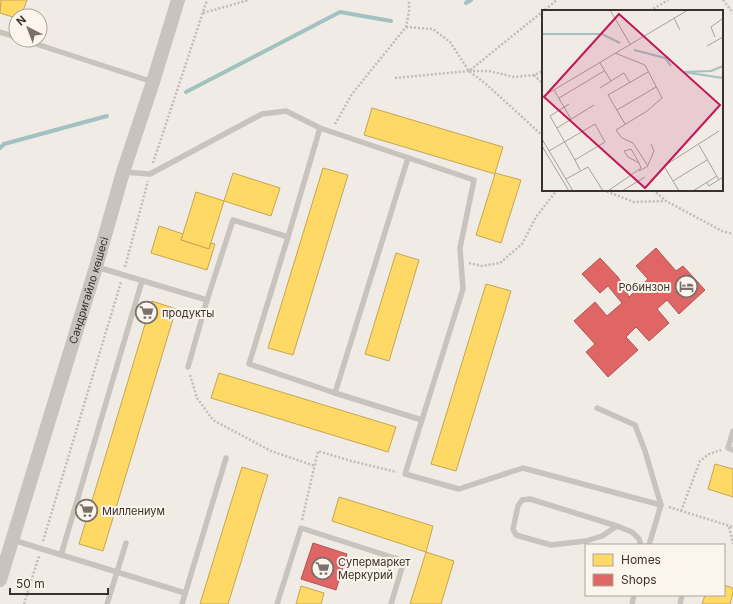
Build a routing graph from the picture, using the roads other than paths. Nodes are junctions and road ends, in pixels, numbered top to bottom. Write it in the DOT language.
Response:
graph roads {
  1 [pos="178,0"];
  2 [pos="48,48"];
  3 [pos="153,82"];
  4 [pos="320,128"];
  5 [pos="408,158"];
  6 [pos="123,172"];
  7 [pos="288,237"];
  8 [pos="96,267"];
  9 [pos="142,282"];
  10 [pos="207,300"];
  11 [pos="188,367"];
  12 [pos="335,393"];
  13 [pos="597,408"];
  14 [pos="422,420"];
  15 [pos="733,431"];
  16 [pos="730,449"];
  17 [pos="226,458"];
  18 [pos="661,505"];
  19 [pos="617,526"];
  20 [pos="12,540"];
  21 [pos="126,543"];
  22 [pos="641,544"];
  23 [pos="648,544"];
  24 [pos="61,555"];
  25 [pos="116,573"];
  26 [pos="0,580"];
  27 [pos="185,593"];
  28 [pos="107,604"];
  29 [pos="182,604"];
  30 [pos="277,604"];
  31 [pos="391,604"];
  1 -- 3 [label="street, Сандригайло көшесі"];
  2 -- 3 [label="lane"];
  3 -- 6 [label="street, Сандригайло көшесі"];
  4 -- 5 [label="lane"];
  4 -- 6 [label="lane"];
  4 -- 7 [label="lane"];
  5 -- 12 [label="lane"];
  5 -- 14 [label="lane"];
  6 -- 8 [label="street, Сандригайло көшесі"];
  7 -- 10 [label="lane"];
  7 -- 12 [label="lane"];
  8 -- 9 [label="lane"];
  8 -- 20 [label="street, Сандригайло көшесі"];
  9 -- 10 [label="lane"];
  9 -- 24 [label="lane"];
  10 -- 11 [label="lane"];
  12 -- 14 [label="lane"];
  13 -- 18 [label="lane"];
  14 -- 18 [label="lane"];
  15 -- 16 [label="lane"];
  17 -- 27 [label="lane"];
  18 -- 23 [label="lane"];
  19 -- 19 [label="lane"];
  19 -- 22 [label="lane"];
  20 -- 24 [label="lane"];
  20 -- 26 [label="street, Сандригайло көшесі"];
  21 -- 25 [label="lane"];
  24 -- 25 [label="lane"];
  25 -- 27 [label="lane"];
  25 -- 28 [label="lane"];
  27 -- 29 [label="lane"];
  30 -- 31 [label="lane"];
}
